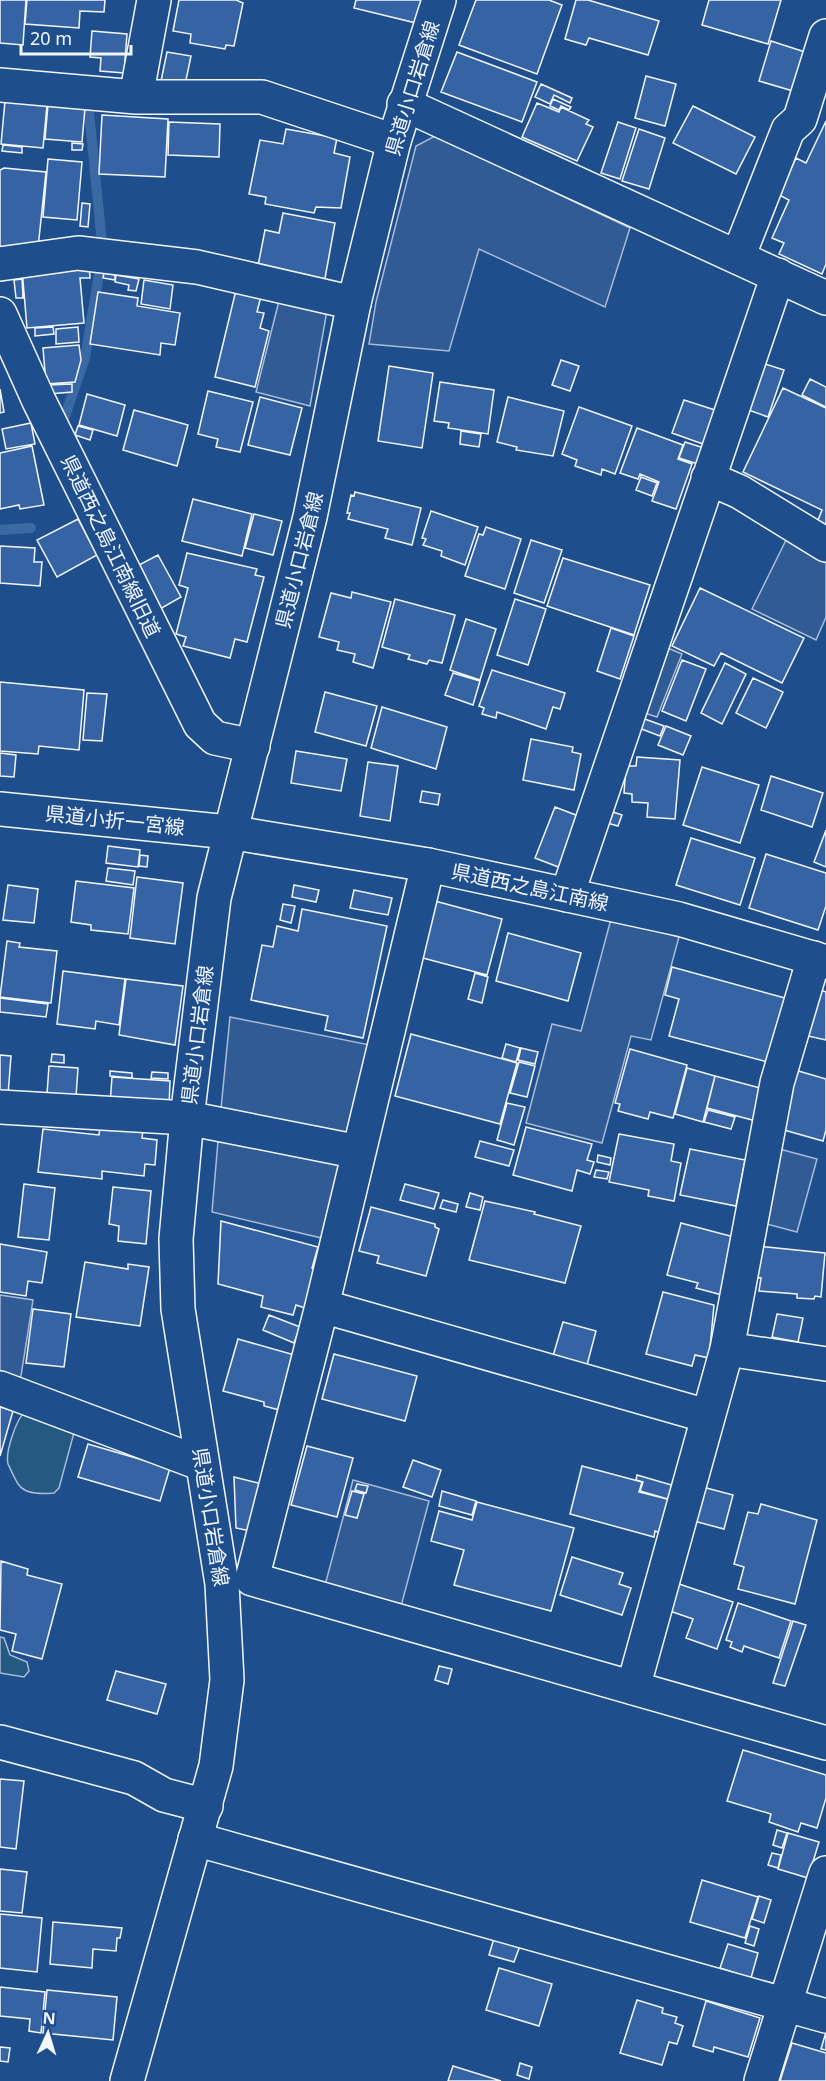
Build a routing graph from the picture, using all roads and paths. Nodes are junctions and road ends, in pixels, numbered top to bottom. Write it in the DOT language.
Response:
graph roads {
  1 [pos="153,0"];
  2 [pos="439,0"];
  3 [pos="826,36"];
  4 [pos="0,85"];
  5 [pos="136,97"];
  6 [pos="404,104"];
  7 [pos="394,141"];
  8 [pos="738,257"];
  9 [pos="0,264"];
  10 [pos="778,275"];
  11 [pos="826,298"];
  12 [pos="354,303"];
  13 [pos="0,314"];
  14 [pos="708,478"];
  15 [pos="826,545"];
  16 [pos="252,746"];
  17 [pos="0,808"];
  18 [pos="229,832"];
  19 [pos="428,865"];
  20 [pos="567,895"];
  21 [pos="820,960"];
  22 [pos="0,1107"];
  23 [pos="187,1118"];
  24 [pos="359,1152"];
  25 [pos="322,1306"];
  26 [pos="727,1349"];
  27 [pos="826,1364"];
  28 [pos="0,1388"];
  29 [pos="707,1416"];
  30 [pos="202,1464"];
  31 [pos="237,1582"];
  32 [pos="633,1688"];
  33 [pos="0,1742"];
  34 [pos="826,1743"];
  35 [pos="206,1806"];
  36 [pos="195,1839"];
  37 [pos="826,1873"];
  38 [pos="785,2005"];
  39 [pos="826,2016"];
  40 [pos="127,2081"];
  41 [pos="761,2081"];
  1 -- 5 [label="street"];
  2 -- 6 [label="street, 県道小口岩倉線"];
  3 -- 8 [label="street"];
  4 -- 5 [label="street"];
  5 -- 7 [label="street"];
  6 -- 7 [label="street, 県道小口岩倉線"];
  6 -- 8 [label="street"];
  7 -- 12 [label="street, 県道小口岩倉線"];
  8 -- 10 [label="street"];
  9 -- 12 [label="street"];
  10 -- 11 [label="street"];
  10 -- 14 [label="street"];
  12 -- 16 [label="street, 県道小口岩倉線"];
  13 -- 16 [label="street, 県道西之島江南線旧道"];
  14 -- 15 [label="street"];
  14 -- 20 [label="street"];
  16 -- 18 [label="street, 県道小口岩倉線"];
  17 -- 18 [label="street, 県道小折一宮線"];
  18 -- 19 [label="street, 県道西之島江南線"];
  18 -- 23 [label="street, 県道小口岩倉線"];
  19 -- 20 [label="street, 県道西之島江南線"];
  19 -- 24 [label="street"];
  20 -- 21 [label="street, 県道西之島江南線"];
  21 -- 26 [label="street"];
  22 -- 23 [label="street"];
  23 -- 24 [label="street"];
  23 -- 30 [label="street, 県道小口岩倉線"];
  24 -- 25 [label="street"];
  25 -- 29 [label="street"];
  25 -- 31 [label="street"];
  26 -- 27 [label="street"];
  26 -- 29 [label="street"];
  28 -- 30 [label="street"];
  29 -- 32 [label="street"];
  30 -- 31 [label="street, 県道小口岩倉線"];
  31 -- 32 [label="street"];
  31 -- 35 [label="street, 県道小口岩倉線"];
  32 -- 34 [label="street"];
  33 -- 35 [label="street"];
  35 -- 36 [label="street, 県道小口岩倉線"];
  36 -- 38 [label="street"];
  36 -- 40 [label="street, 県道小口岩倉線"];
  37 -- 38 [label="street"];
  38 -- 39 [label="street"];
  38 -- 41 [label="street"];
}
